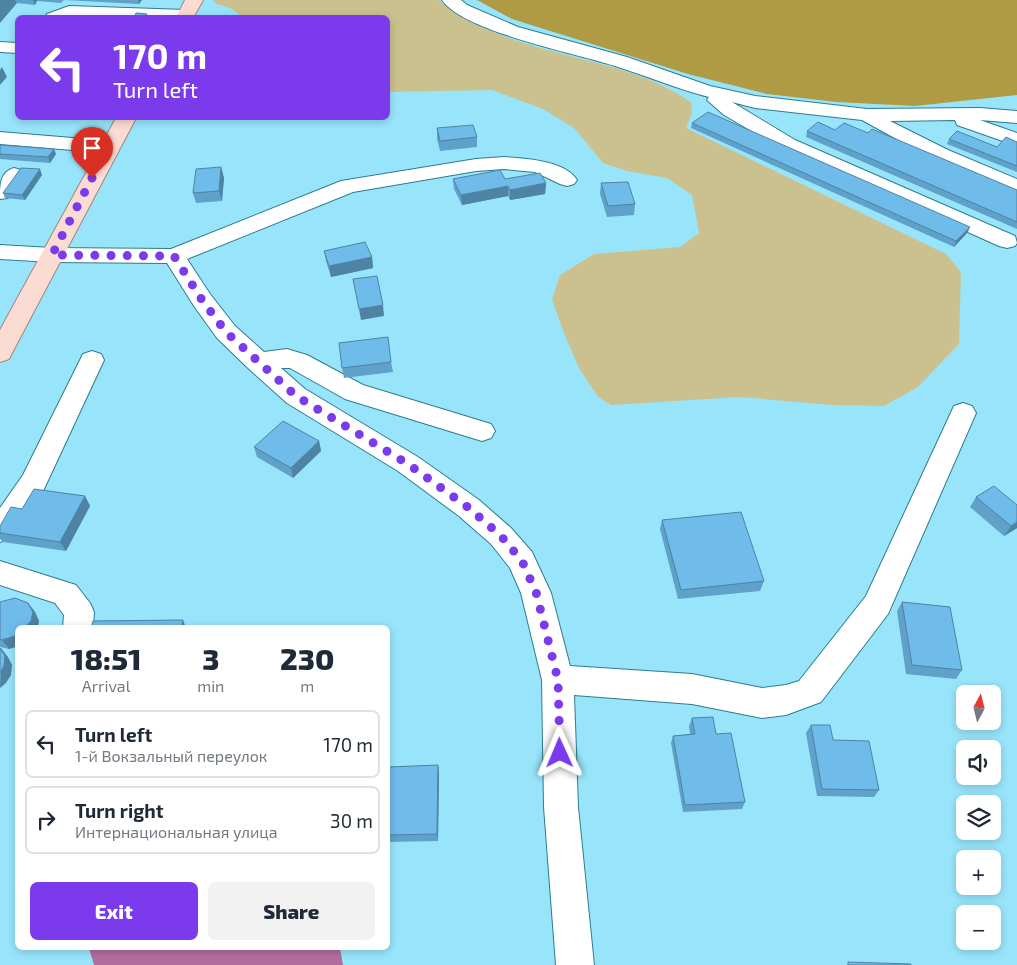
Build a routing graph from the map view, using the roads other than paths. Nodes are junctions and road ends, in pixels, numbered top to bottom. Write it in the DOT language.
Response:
graph roads {
  1 [pos="451,0"];
  2 [pos="188,11"];
  3 [pos="60,15"];
  4 [pos="0,48"];
  5 [pos="15,48"];
  6 [pos="704,90"];
  7 [pos="867,115"];
  8 [pos="949,116"];
  9 [pos="1017,116"];
  10 [pos="125,120"];
  11 [pos="0,138"];
  12 [pos="1017,140"];
  13 [pos="109,147"];
  14 [pos="14,174"];
  15 [pos="567,180"];
  16 [pos="1017,187"];
  17 [pos="0,193"];
  18 [pos="1007,241"];
  19 [pos="0,252"];
  20 [pos="52,255"];
  21 [pos="174,256"];
  22 [pos="0,353"];
  23 [pos="92,360"];
  24 [pos="258,362"];
  25 [pos="963,413"];
  26 [pos="482,431"];
  27 [pos="0,530"];
  28 [pos="0,572"];
  29 [pos="78,625"];
  30 [pos="558,680"];
  31 [pos="574,965"];
  1 -- 6 [label="street"];
  2 -- 3 [label="street"];
  4 -- 5 [label="street"];
  6 -- 7 [label="street"];
  6 -- 18 [label="street"];
  7 -- 8 [label="street"];
  7 -- 16 [label="street"];
  8 -- 9 [label="street"];
  8 -- 12 [label="street"];
  10 -- 13 [label="main road"];
  11 -- 13 [label="street"];
  13 -- 20 [label="main road"];
  14 -- 17 [label="street"];
  15 -- 21 [label="street"];
  19 -- 20 [label="street"];
  20 -- 21 [label="street"];
  20 -- 22 [label="main road"];
  21 -- 24 [label="street"];
  23 -- 27 [label="street"];
  24 -- 26 [label="street"];
  24 -- 30 [label="street"];
  25 -- 30 [label="street"];
  28 -- 29 [label="street"];
  30 -- 31 [label="street"];
}
